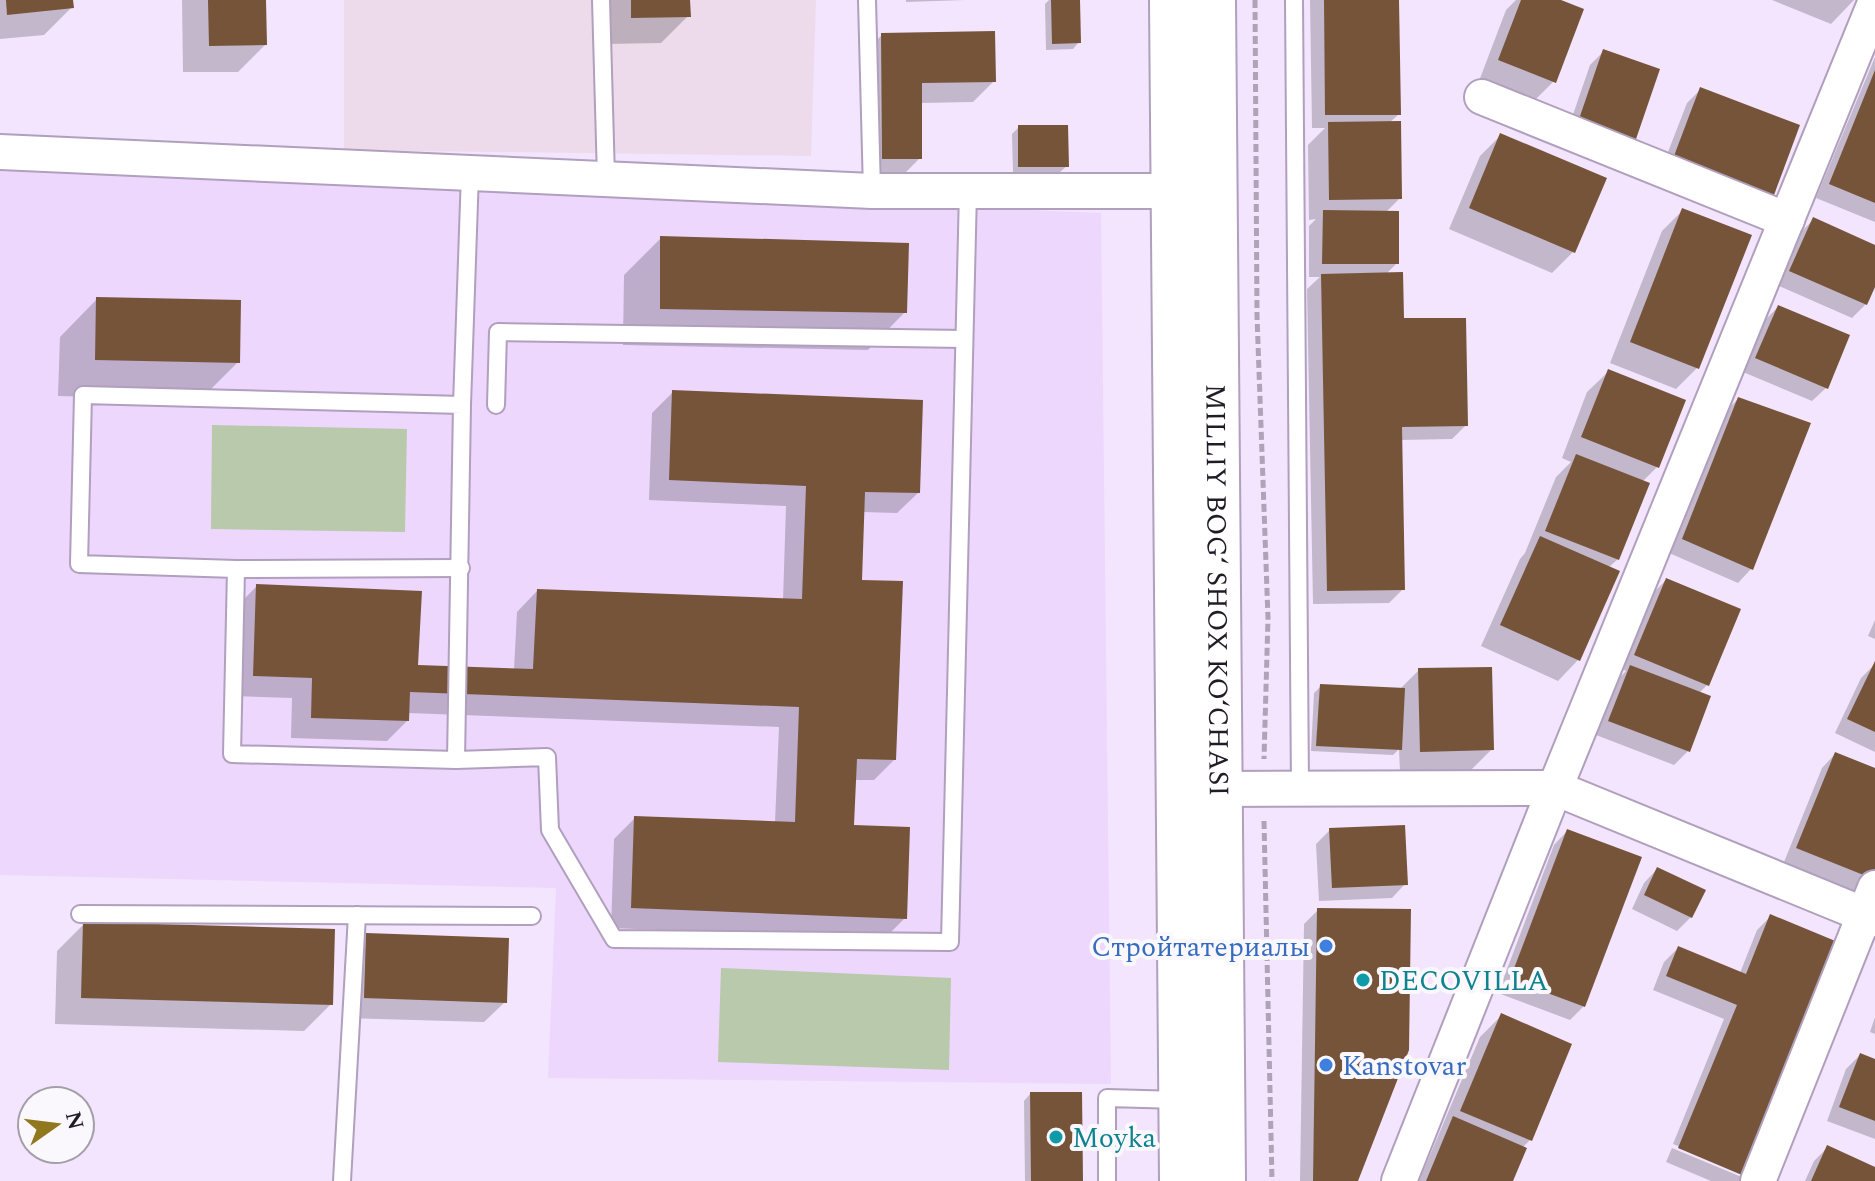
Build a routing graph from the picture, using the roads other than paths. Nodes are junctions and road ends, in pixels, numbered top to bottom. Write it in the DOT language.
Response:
graph roads {
  1 [pos="601,0"];
  2 [pos="867,0"];
  3 [pos="1172,0"];
  4 [pos="1213,0"];
  5 [pos="1294,0"];
  6 [pos="1875,3"];
  7 [pos="1482,97"];
  8 [pos="0,152"];
  9 [pos="470,173"];
  10 [pos="606,178"];
  11 [pos="872,191"];
  12 [pos="968,191"];
  13 [pos="1173,191"];
  14 [pos="1787,220"];
  15 [pos="964,339"];
  16 [pos="462,405"];
  17 [pos="496,405"];
  18 [pos="461,568"];
  19 [pos="236,569"];
  20 [pos="456,760"];
  21 [pos="1555,788"];
  22 [pos="1199,789"];
  23 [pos="1300,789"];
  24 [pos="1871,908"];
  25 [pos="80,914"];
  26 [pos="357,915"];
  27 [pos="532,916"];
  28 [pos="1181,1100"];
  29 [pos="342,1181"];
  30 [pos="1107,1181"];
  31 [pos="1182,1181"];
  32 [pos="1223,1181"];
  33 [pos="1399,1181"];
  34 [pos="1758,1181"];
  1 -- 10 [label="lane"];
  2 -- 11 [label="lane"];
  3 -- 13 [label="main road, MILLIY BOG‘ SHOX KO‘CHASI"];
  4 -- 22 [label="main road, MILLIY BOG‘ SHOX KO‘CHASI"];
  5 -- 23 [label="lane"];
  6 -- 14 [label="street"];
  7 -- 14 [label="street"];
  8 -- 9 [label="street"];
  9 -- 10 [label="street"];
  9 -- 16 [label="lane"];
  10 -- 11 [label="street"];
  11 -- 12 [label="street"];
  12 -- 13 [label="street"];
  12 -- 15 [label="lane"];
  13 -- 22 [label="main road, MILLIY BOG‘ SHOX KO‘CHASI"];
  14 -- 21 [label="street"];
  15 -- 17 [label="lane"];
  15 -- 20 [label="lane"];
  16 -- 18 [label="lane"];
  16 -- 19 [label="lane"];
  18 -- 19 [label="lane"];
  18 -- 20 [label="lane"];
  19 -- 20 [label="lane"];
  21 -- 23 [label="street"];
  21 -- 24 [label="street"];
  21 -- 33 [label="street"];
  22 -- 23 [label="street"];
  22 -- 28 [label="main road, MILLIY BOG‘ SHOX KO‘CHASI"];
  22 -- 32 [label="main road, MILLIY BOG‘ SHOX KO‘CHASI"];
  24 -- 34 [label="street"];
  25 -- 26 [label="lane"];
  26 -- 27 [label="lane"];
  26 -- 29 [label="lane"];
  28 -- 30 [label="lane"];
  28 -- 31 [label="main road, MILLIY BOG‘ SHOX KO‘CHASI"];
}
